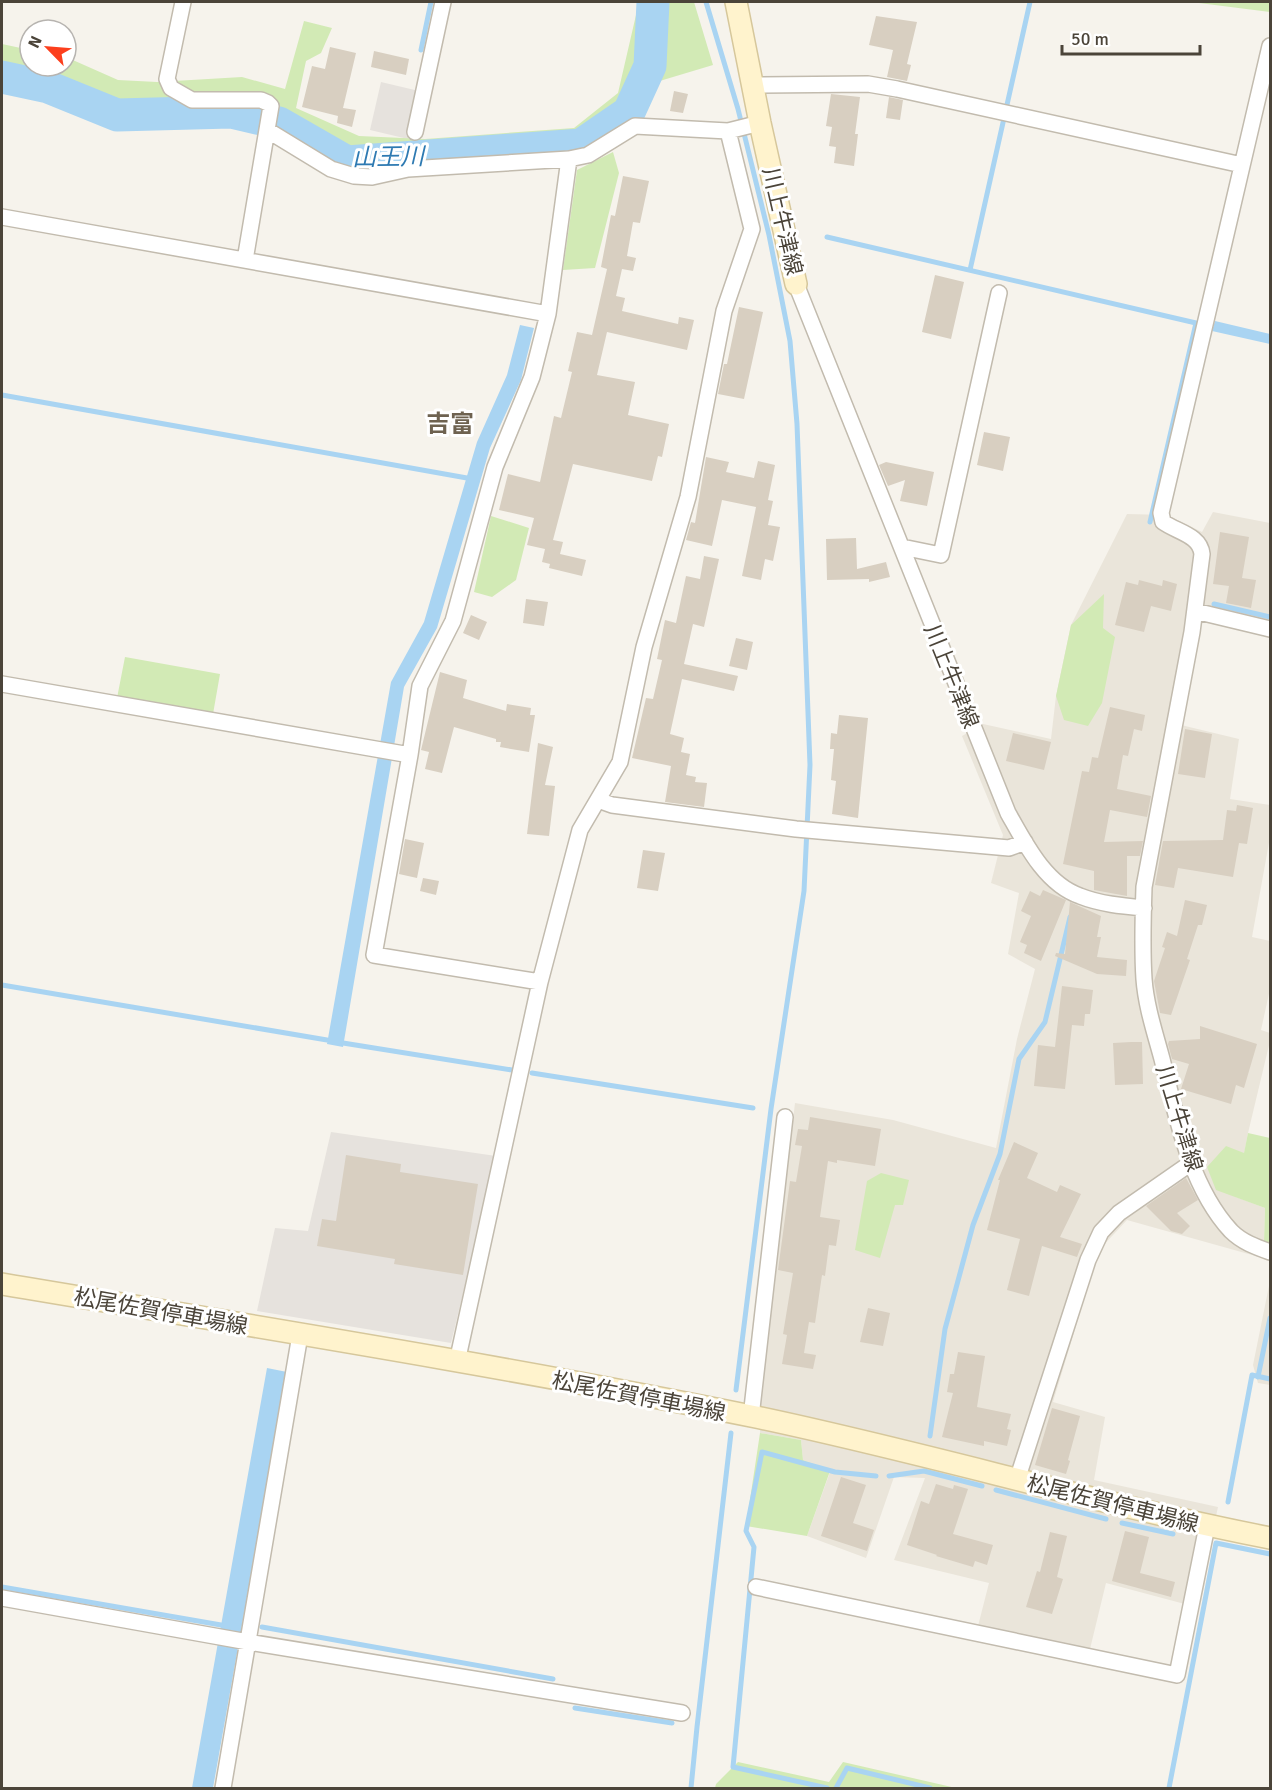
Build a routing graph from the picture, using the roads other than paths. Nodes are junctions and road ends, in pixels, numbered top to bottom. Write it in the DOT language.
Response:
graph roads {
  1 [pos="183,2"];
  2 [pos="443,2"];
  3 [pos="736,2"];
  4 [pos="1270,46"];
  5 [pos="752,85"];
  6 [pos="760,123"];
  7 [pos="267,130"];
  8 [pos="729,130"];
  9 [pos="415,132"];
  10 [pos="568,159"];
  11 [pos="1242,165"];
  12 [pos="2,217"];
  13 [pos="245,260"];
  14 [pos="796,284"];
  15 [pos="999,293"];
  16 [pos="548,314"];
  17 [pos="902,547"];
  18 [pos="1195,611"];
  19 [pos="1270,629"];
  20 [pos="2,684"];
  21 [pos="404,754"];
  22 [pos="598,800"];
  23 [pos="1025,842"];
  24 [pos="1144,908"];
  25 [pos="540,982"];
  26 [pos="785,1117"];
  27 [pos="1191,1163"];
  28 [pos="1270,1252"];
  29 [pos="2,1284"];
  30 [pos="300,1335"];
  31 [pos="457,1362"];
  32 [pos="751,1417"];
  33 [pos="1017,1480"];
  34 [pos="1207,1526"];
  35 [pos="1270,1538"];
  36 [pos="756,1587"];
  37 [pos="2,1598"];
  38 [pos="246,1641"];
  39 [pos="682,1713"];
  40 [pos="223,1788"];
  1 -- 7 [label="street"];
  2 -- 9 [label="street"];
  3 -- 5 [label="main road, 川上牛津線"];
  4 -- 11 [label="street"];
  5 -- 6 [label="main road, 川上牛津線"];
  5 -- 11 [label="street"];
  6 -- 8 [label="street"];
  6 -- 14 [label="main road, 川上牛津線"];
  7 -- 10 [label="street"];
  7 -- 13 [label="street"];
  8 -- 10 [label="street"];
  8 -- 22 [label="street"];
  10 -- 16 [label="street"];
  11 -- 18 [label="street"];
  12 -- 13 [label="street"];
  13 -- 16 [label="street"];
  14 -- 17 [label="street, 川上牛津線"];
  15 -- 17 [label="street"];
  16 -- 21 [label="street"];
  17 -- 23 [label="street, 川上牛津線"];
  18 -- 19 [label="street"];
  18 -- 24 [label="street"];
  20 -- 21 [label="street"];
  21 -- 25 [label="street"];
  22 -- 23 [label="street"];
  22 -- 25 [label="street"];
  23 -- 24 [label="street, 川上牛津線"];
  24 -- 27 [label="street, 川上牛津線"];
  25 -- 31 [label="street"];
  26 -- 32 [label="street"];
  27 -- 28 [label="street, 川上牛津線"];
  27 -- 33 [label="street"];
  29 -- 30 [label="main road, 松尾佐賀停車場線"];
  30 -- 31 [label="main road, 松尾佐賀停車場線"];
  30 -- 38 [label="street"];
  31 -- 32 [label="main road, 松尾佐賀停車場線"];
  32 -- 33 [label="main road, 松尾佐賀停車場線"];
  33 -- 34 [label="main road, 松尾佐賀停車場線"];
  34 -- 35 [label="main road, 松尾佐賀停車場線"];
  34 -- 36 [label="street"];
  37 -- 38 [label="street"];
  38 -- 39 [label="street"];
  38 -- 40 [label="street"];
}
